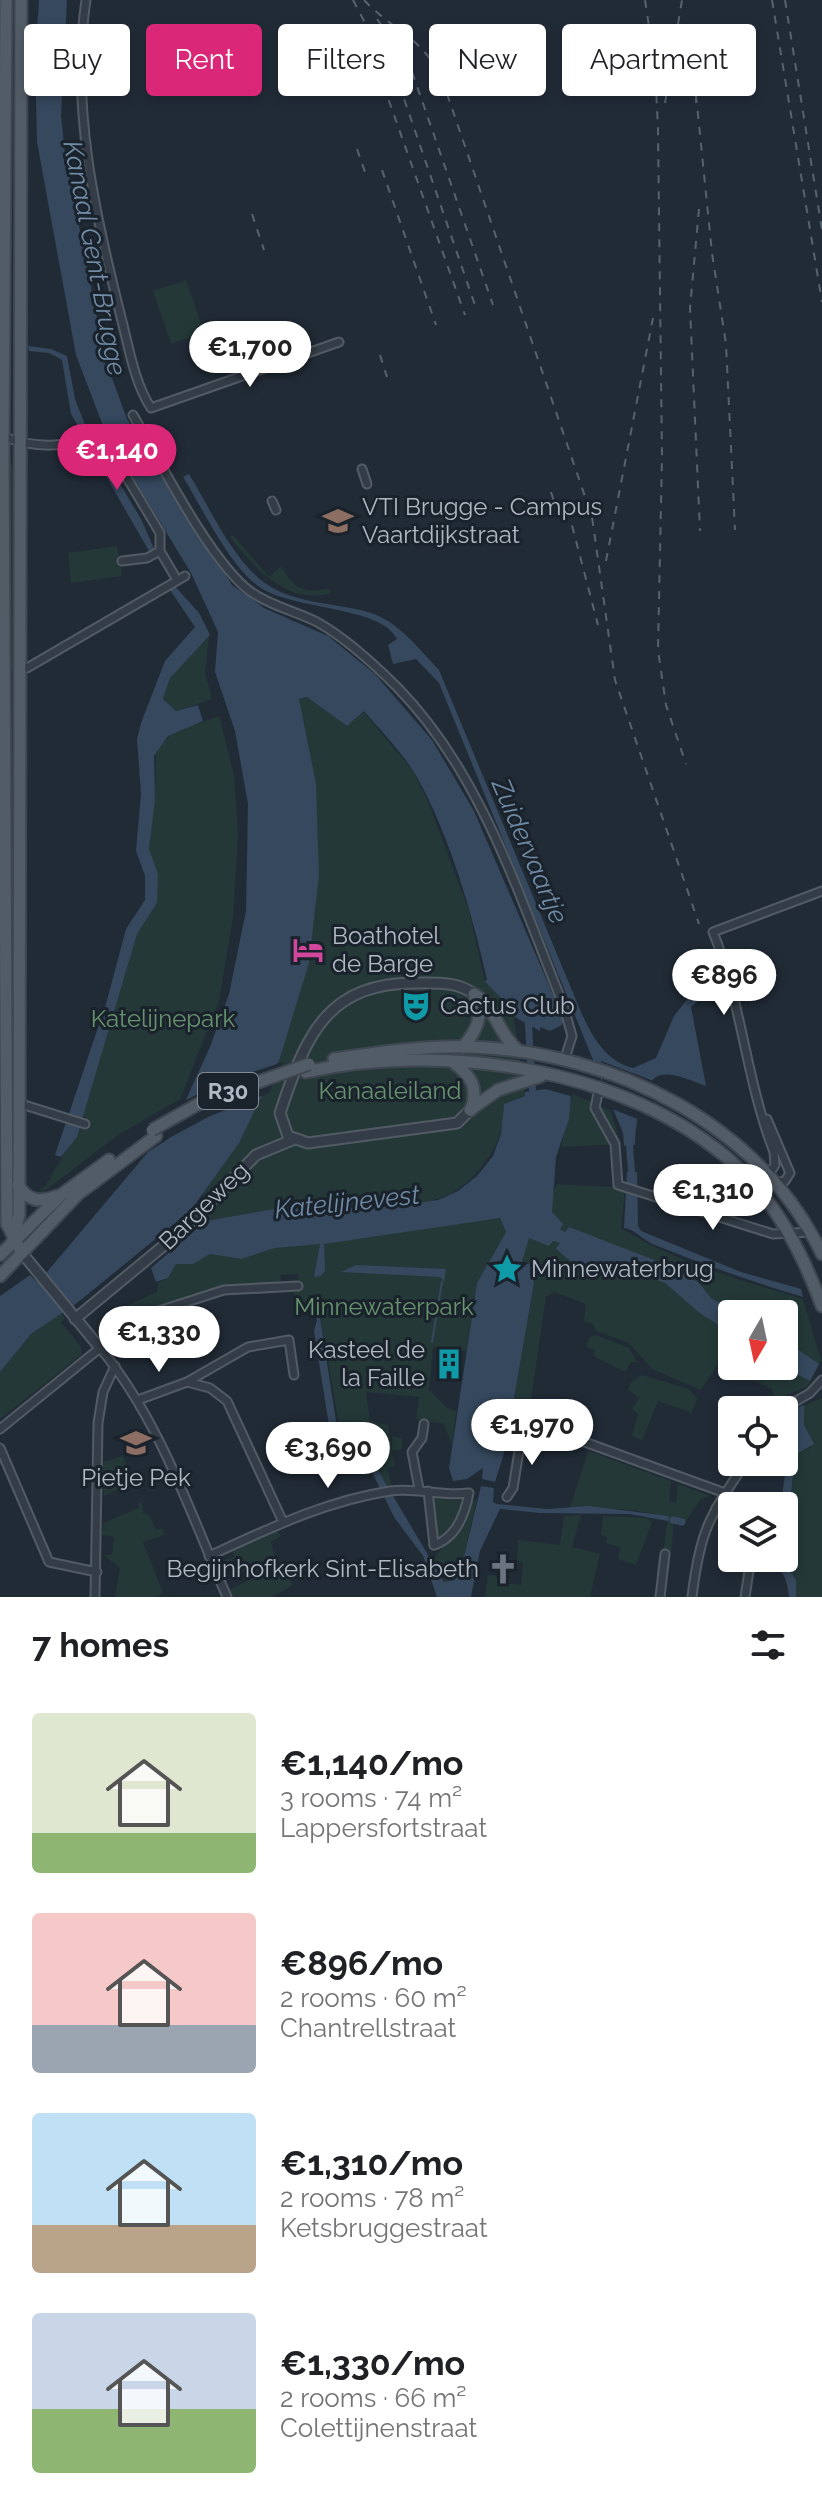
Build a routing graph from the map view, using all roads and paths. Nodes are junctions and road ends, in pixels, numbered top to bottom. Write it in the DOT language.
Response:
graph roads {
  1 [pos="6,0"];
  2 [pos="15,0"];
  3 [pos="21,0"];
  4 [pos="86,0"];
  5 [pos="3,31"];
  6 [pos="19,36"];
  7 [pos="339,342"];
  8 [pos="2,345"];
  9 [pos="19,346"];
  10 [pos="133,415"];
  11 [pos="2,436"];
  12 [pos="19,443"];
  13 [pos="362,469"];
  14 [pos="367,484"];
  15 [pos="272,501"];
  16 [pos="276,510"];
  17 [pos="156,553"];
  18 [pos="122,561"];
  19 [pos="2,645"];
  20 [pos="18,669"];
  21 [pos="3,791"];
  22 [pos="18,800"];
  23 [pos="18,877"];
  24 [pos="2,878"];
  25 [pos="822,891"];
  26 [pos="474,994"];
  27 [pos="463,1047"];
  28 [pos="519,1052"];
  29 [pos="567,1052"];
  30 [pos="453,1062"];
  31 [pos="308,1068"];
  32 [pos="523,1075"];
  33 [pos="599,1092"];
  34 [pos="758,1094"];
  35 [pos="18,1103"];
  36 [pos="470,1110"];
  37 [pos="85,1124"];
  38 [pos="154,1133"];
  39 [pos="292,1140"];
  40 [pos="3,1174"];
  41 [pos="769,1174"];
  42 [pos="17,1184"];
  43 [pos="777,1184"];
  44 [pos="756,1187"];
  45 [pos="61,1195"];
  46 [pos="811,1232"];
  47 [pos="790,1235"];
  48 [pos="13,1239"];
  49 [pos="22,1253"];
  50 [pos="822,1254"];
  51 [pos="0,1255"];
  52 [pos="0,1276"];
  53 [pos="298,1286"];
  54 [pos="822,1306"];
  55 [pos="77,1317"];
  56 [pos="96,1344"];
  57 [pos="115,1366"];
  58 [pos="294,1375"];
  59 [pos="198,1380"];
  60 [pos="822,1380"];
  61 [pos="138,1400"];
  62 [pos="798,1400"];
  63 [pos="424,1424"];
  64 [pos="0,1429"];
  65 [pos="0,1448"];
  66 [pos="423,1490"];
  67 [pos="722,1492"];
  68 [pos="507,1497"];
  69 [pos="718,1505"];
  70 [pos="716,1508"];
  71 [pos="283,1522"];
  72 [pos="665,1554"];
  73 [pos="209,1556"];
  74 [pos="97,1572"];
  75 [pos="749,1572"];
  76 [pos="95,1597"];
  77 [pos="227,1597"];
  78 [pos="660,1597"];
  79 [pos="692,1597"];
  80 [pos="745,1597"];
  1 -- 5 [label="main road"];
  2 -- 6 [label="main road"];
  3 -- 6 [label="main road"];
  4 -- 7 [label="street"];
  5 -- 8 [label="main road"];
  6 -- 9 [label="main road"];
  8 -- 9 [label="street"];
  8 -- 11 [label="main road"];
  9 -- 12 [label="main road"];
  10 -- 29 [label="street"];
  11 -- 12 [label="street"];
  11 -- 19 [label="main road"];
  12 -- 17 [label="street"];
  12 -- 20 [label="main road"];
  13 -- 14 [label="street"];
  15 -- 16 [label="street"];
  17 -- 18 [label="street"];
  17 -- 20 [label="street"];
  19 -- 21 [label="main road"];
  20 -- 22 [label="main road"];
  21 -- 22 [label="main road"];
  21 -- 24 [label="main road"];
  22 -- 23 [label="main road"];
  23 -- 24 [label="main road"];
  23 -- 35 [label="main road"];
  24 -- 40 [label="main road"];
  25 -- 34 [label="street"];
  26 -- 27 [label="main road"];
  26 -- 28 [label="main road"];
  26 -- 39 [label="street"];
  27 -- 28 [label="main road, R30"];
  27 -- 31 [label="main road, R30"];
  28 -- 41 [label="main road, R30"];
  30 -- 31 [label="main road, R30"];
  30 -- 32 [label="main road, R30"];
  30 -- 36 [label="main road"];
  31 -- 38 [label="main road, R30, bridge"];
  32 -- 33 [label="main road"];
  32 -- 36 [label="main road"];
  33 -- 44 [label="main road"];
  33 -- 47 [label="street"];
  34 -- 41 [label="street"];
  34 -- 43 [label="street"];
  35 -- 37 [label="street"];
  35 -- 42 [label="main road"];
  36 -- 39 [label="street"];
  38 -- 45 [label="main road, R30"];
  38 -- 49 [label="main road, R30"];
  39 -- 55 [label="street, Bargeweg"];
  40 -- 48 [label="main road"];
  41 -- 43 [label="main road, R30"];
  41 -- 44 [label="main road"];
  42 -- 45 [label="main road"];
  42 -- 48 [label="main road"];
  43 -- 44 [label="street"];
  43 -- 46 [label="main road, R30"];
  44 -- 47 [label="main road"];
  45 -- 48 [label="main road, R30"];
  46 -- 47 [label="street"];
  46 -- 50 [label="main road, R30"];
  47 -- 54 [label="main road"];
  48 -- 49 [label="main road"];
  48 -- 51 [label="main road, R30"];
  49 -- 52 [label="main road, R30"];
  49 -- 55 [label="street"];
  53 -- 56 [label="street"];
  55 -- 56 [label="street"];
  56 -- 57 [label="street"];
  56 -- 64 [label="street"];
  57 -- 61 [label="street"];
  57 -- 74 [label="street"];
  58 -- 59 [label="street"];
  59 -- 61 [label="street"];
  59 -- 71 [label="street"];
  60 -- 62 [label="street"];
  61 -- 73 [label="street"];
  63 -- 66 [label="street"];
  65 -- 74 [label="street"];
  66 -- 66 [label="street"];
  66 -- 71 [label="street"];
  67 -- 68 [label="street"];
  69 -- 70 [label="street"];
  70 -- 79 [label="street"];
  71 -- 73 [label="street"];
  72 -- 78 [label="street"];
  73 -- 77 [label="street"];
  74 -- 76 [label="street"];
  75 -- 80 [label="street"];
}
